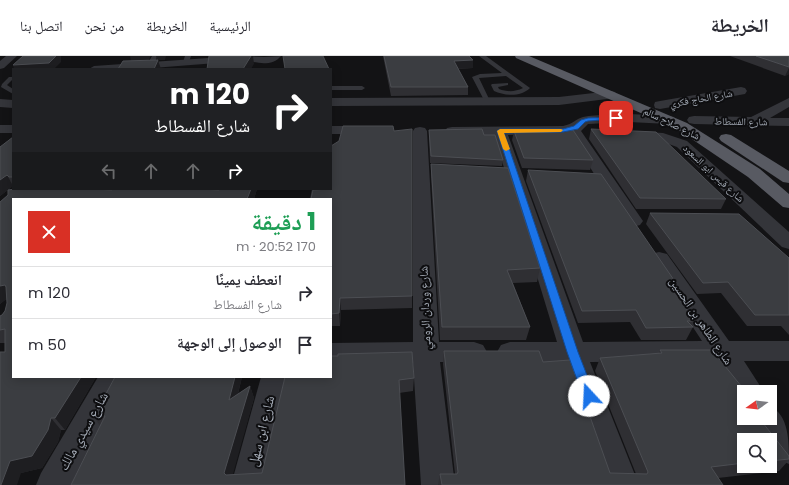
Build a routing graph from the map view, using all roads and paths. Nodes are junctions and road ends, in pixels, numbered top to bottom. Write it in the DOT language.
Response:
graph roads {
  1 [pos="12,56"];
  2 [pos="482,56"];
  3 [pos="520,56"];
  4 [pos="542,56"];
  5 [pos="252,57"];
  6 [pos="187,59"];
  7 [pos="152,60"];
  8 [pos="274,60"];
  9 [pos="0,66"];
  10 [pos="100,68"];
  11 [pos="508,74"];
  12 [pos="8,78"];
  13 [pos="506,84"];
  14 [pos="334,88"];
  15 [pos="362,88"];
  16 [pos="495,88"];
  17 [pos="480,89"];
  18 [pos="12,91"];
  19 [pos="741,91"];
  20 [pos="611,95"];
  21 [pos="487,101"];
  22 [pos="507,101"];
  23 [pos="332,102"];
  24 [pos="789,102"];
  25 [pos="0,103"];
  26 [pos="12,104"];
  27 [pos="660,105"];
  28 [pos="526,113"];
  29 [pos="0,117"];
  30 [pos="669,120"];
  31 [pos="694,120"];
  32 [pos="755,121"];
  33 [pos="789,122"];
  34 [pos="7,128"];
  35 [pos="382,130"];
  36 [pos="500,131"];
  37 [pos="575,131"];
  38 [pos="333,134"];
  39 [pos="582,176"];
  40 [pos="605,178"];
  41 [pos="789,178"];
  42 [pos="789,203"];
  43 [pos="629,216"];
  44 [pos="652,216"];
  45 [pos="738,217"];
  46 [pos="761,217"];
  47 [pos="789,242"];
  48 [pos="722,351"];
  49 [pos="789,351"];
  50 [pos="426,352"];
  51 [pos="573,352"];
  52 [pos="332,353"];
  53 [pos="112,378"];
  54 [pos="274,378"];
  55 [pos="745,385"];
  56 [pos="773,425"];
  57 [pos="789,449"];
  58 [pos="53,485"];
  59 [pos="248,485"];
  60 [pos="438,485"];
  61 [pos="622,485"];
  1 -- 9 [label="street"];
  2 -- 11 [label="lane"];
  3 -- 20 [label="highway, شارع صلاح سالم"];
  4 -- 27 [label="highway, شارع صلاح سالم"];
  5 -- 6 [label="street"];
  5 -- 8 [label="street"];
  6 -- 7 [label="street"];
  7 -- 10 [label="street"];
  11 -- 16 [label="lane"];
  11 -- 17 [label="lane"];
  12 -- 18 [label="lane"];
  13 -- 16 [label="lane"];
  14 -- 15 [label="lane"];
  14 -- 23 [label="lane"];
  16 -- 17 [label="lane"];
  17 -- 21 [label="lane"];
  19 -- 27 [label="street, شارع الحاج فكري"];
  20 -- 22 [label="street"];
  20 -- 30 [label="highway, شارع صلاح سالم"];
  21 -- 22 [label="street"];
  21 -- 23 [label="street"];
  22 -- 28 [label="street"];
  24 -- 32 [label="street"];
  25 -- 26 [label="street"];
  27 -- 31 [label="highway, شارع صلاح سالم"];
  29 -- 34 [label="street"];
  30 -- 37 [label="street"];
  30 -- 42 [label="highway, شارع صلاح سالم"];
  31 -- 32 [label="street, شارع الفسطاط"];
  31 -- 41 [label="highway, شارع صلاح سالم"];
  32 -- 33 [label="street, شارع الفسطاط"];
  35 -- 38 [label="street"];
  36 -- 37 [label="street"];
  36 -- 50 [label="street, شارع وردان الرومي"];
  36 -- 51 [label="street"];
  37 -- 40 [label="street, شارع الطاهر بن الحسين"];
  37 -- 46 [label="street, شارع قيس ابو السعود"];
  39 -- 40 [label="street"];
  40 -- 43 [label="street, شارع الطاهر بن الحسين"];
  43 -- 44 [label="street"];
  43 -- 48 [label="street, شارع الطاهر بن الحسين"];
  45 -- 46 [label="street"];
  46 -- 47 [label="street, شارع قيس ابو السعود"];
  48 -- 49 [label="street"];
  48 -- 51 [label="street"];
  48 -- 55 [label="street, شارع الطاهر بن الحسين"];
  50 -- 51 [label="street"];
  50 -- 52 [label="street"];
  50 -- 60 [label="street, شارع وردان الرومي"];
  51 -- 61 [label="street"];
  53 -- 58 [label="street, شارع سيدي مالك"];
  54 -- 59 [label="street, شارع ابن سهل"];
  56 -- 57 [label="street"];
}
